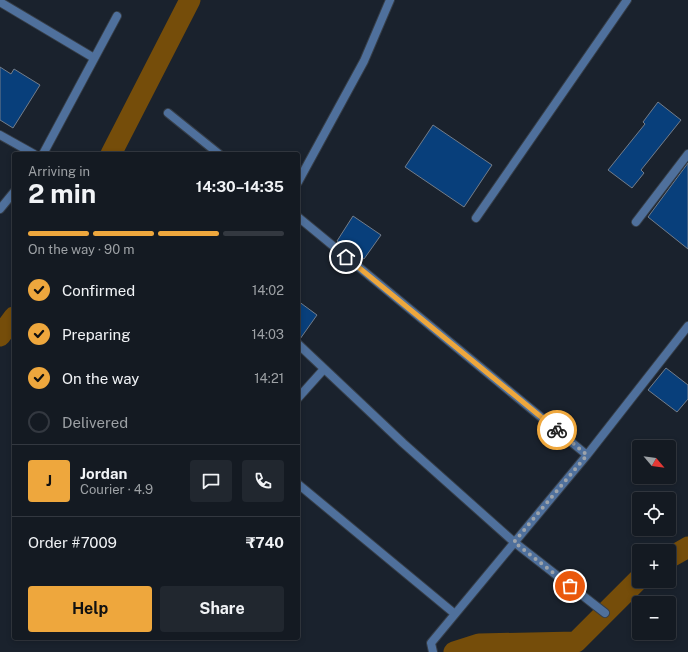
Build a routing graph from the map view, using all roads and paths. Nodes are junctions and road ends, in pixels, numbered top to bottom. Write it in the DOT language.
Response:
graph roads {
  1 [pos="627,0"];
  2 [pos="388,1"];
  3 [pos="0,2"];
  4 [pos="117,16"];
  5 [pos="94,58"];
  6 [pos="168,113"];
  7 [pos="0,135"];
  8 [pos="30,152"];
  9 [pos="44,152"];
  10 [pos="217,152"];
  11 [pos="688,154"];
  12 [pos="300,178"];
  13 [pos="12,194"];
  14 [pos="0,209"];
  15 [pos="476,218"];
  16 [pos="300,220"];
  17 [pos="636,222"];
  18 [pos="688,326"];
  19 [pos="300,346"];
  20 [pos="324,369"];
  21 [pos="300,396"];
  22 [pos="587,455"];
  23 [pos="300,486"];
  24 [pos="514,542"];
  25 [pos="605,613"];
  26 [pos="455,614"];
  27 [pos="433,652"];
  1 -- 15 [label="street"];
  2 -- 12 [label="street"];
  3 -- 5 [label="street"];
  4 -- 5 [label="street"];
  5 -- 9 [label="street"];
  6 -- 10 [label="street"];
  7 -- 8 [label="street"];
  11 -- 17 [label="street"];
  13 -- 14 [label="street"];
  16 -- 22 [label="street"];
  18 -- 22 [label="street"];
  19 -- 20 [label="street"];
  20 -- 21 [label="street"];
  20 -- 24 [label="street"];
  22 -- 24 [label="street"];
  23 -- 26 [label="street"];
  24 -- 25 [label="street"];
  24 -- 26 [label="street"];
  26 -- 27 [label="street"];
}
